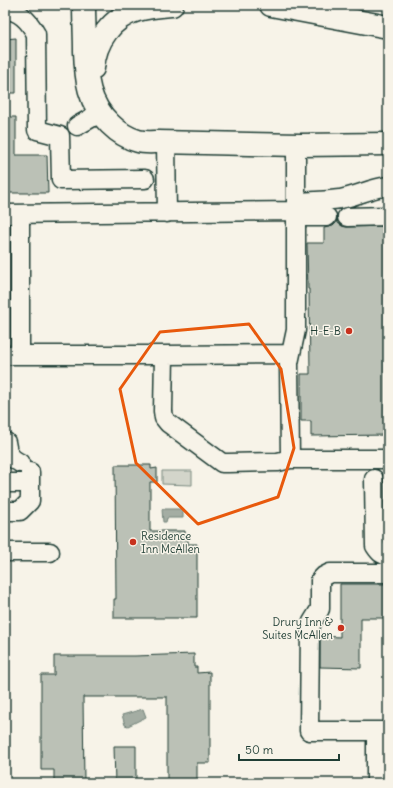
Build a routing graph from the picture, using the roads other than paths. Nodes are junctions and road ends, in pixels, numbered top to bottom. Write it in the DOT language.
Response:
graph roads {
  1 [pos="84,5"];
  2 [pos="172,5"];
  3 [pos="271,5"];
  4 [pos="5,10"];
  5 [pos="388,27"];
  6 [pos="100,113"];
  7 [pos="67,132"];
  8 [pos="158,142"];
  9 [pos="388,144"];
  10 [pos="296,145"];
  11 [pos="144,179"];
  12 [pos="388,186"];
  13 [pos="297,210"];
  14 [pos="166,213"];
  15 [pos="12,214"];
  16 [pos="388,216"];
  17 [pos="327,217"];
  18 [pos="347,217"];
  19 [pos="291,354"];
  20 [pos="13,355"];
  21 [pos="164,355"];
  22 [pos="5,442"];
  23 [pos="290,459"];
  24 [pos="388,459"];
  25 [pos="26,472"];
  26 [pos="374,479"];
  27 [pos="5,483"];
  28 [pos="5,511"];
  29 [pos="5,552"];
  30 [pos="50,552"];
  31 [pos="388,555"];
  32 [pos="388,570"];
  33 [pos="382,731"];
  34 [pos="376,783"];
  1 -- 6 [label="main road"];
  2 -- 8 [label="main road"];
  3 -- 5 [label="main road"];
  4 -- 7 [label="lane"];
  6 -- 7 [label="lane"];
  6 -- 8 [label="main road"];
  7 -- 11 [label="lane"];
  8 -- 10 [label="main road"];
  8 -- 14 [label="lane"];
  9 -- 10 [label="main road"];
  10 -- 13 [label="lane"];
  12 -- 13 [label="lane"];
  13 -- 14 [label="lane"];
  13 -- 17 [label="lane"];
  13 -- 19 [label="lane"];
  14 -- 15 [label="lane"];
  15 -- 20 [label="lane"];
  16 -- 18 [label="lane"];
  19 -- 21 [label="lane"];
  19 -- 23 [label="lane"];
  20 -- 21 [label="lane"];
  21 -- 23 [label="lane"];
  22 -- 25 [label="lane"];
  23 -- 24 [label="lane"];
  25 -- 27 [label="lane"];
  25 -- 28 [label="lane"];
  26 -- 31 [label="lane"];
  29 -- 30 [label="lane"];
  32 -- 33 [label="lane"];
  33 -- 34 [label="lane"];
}
